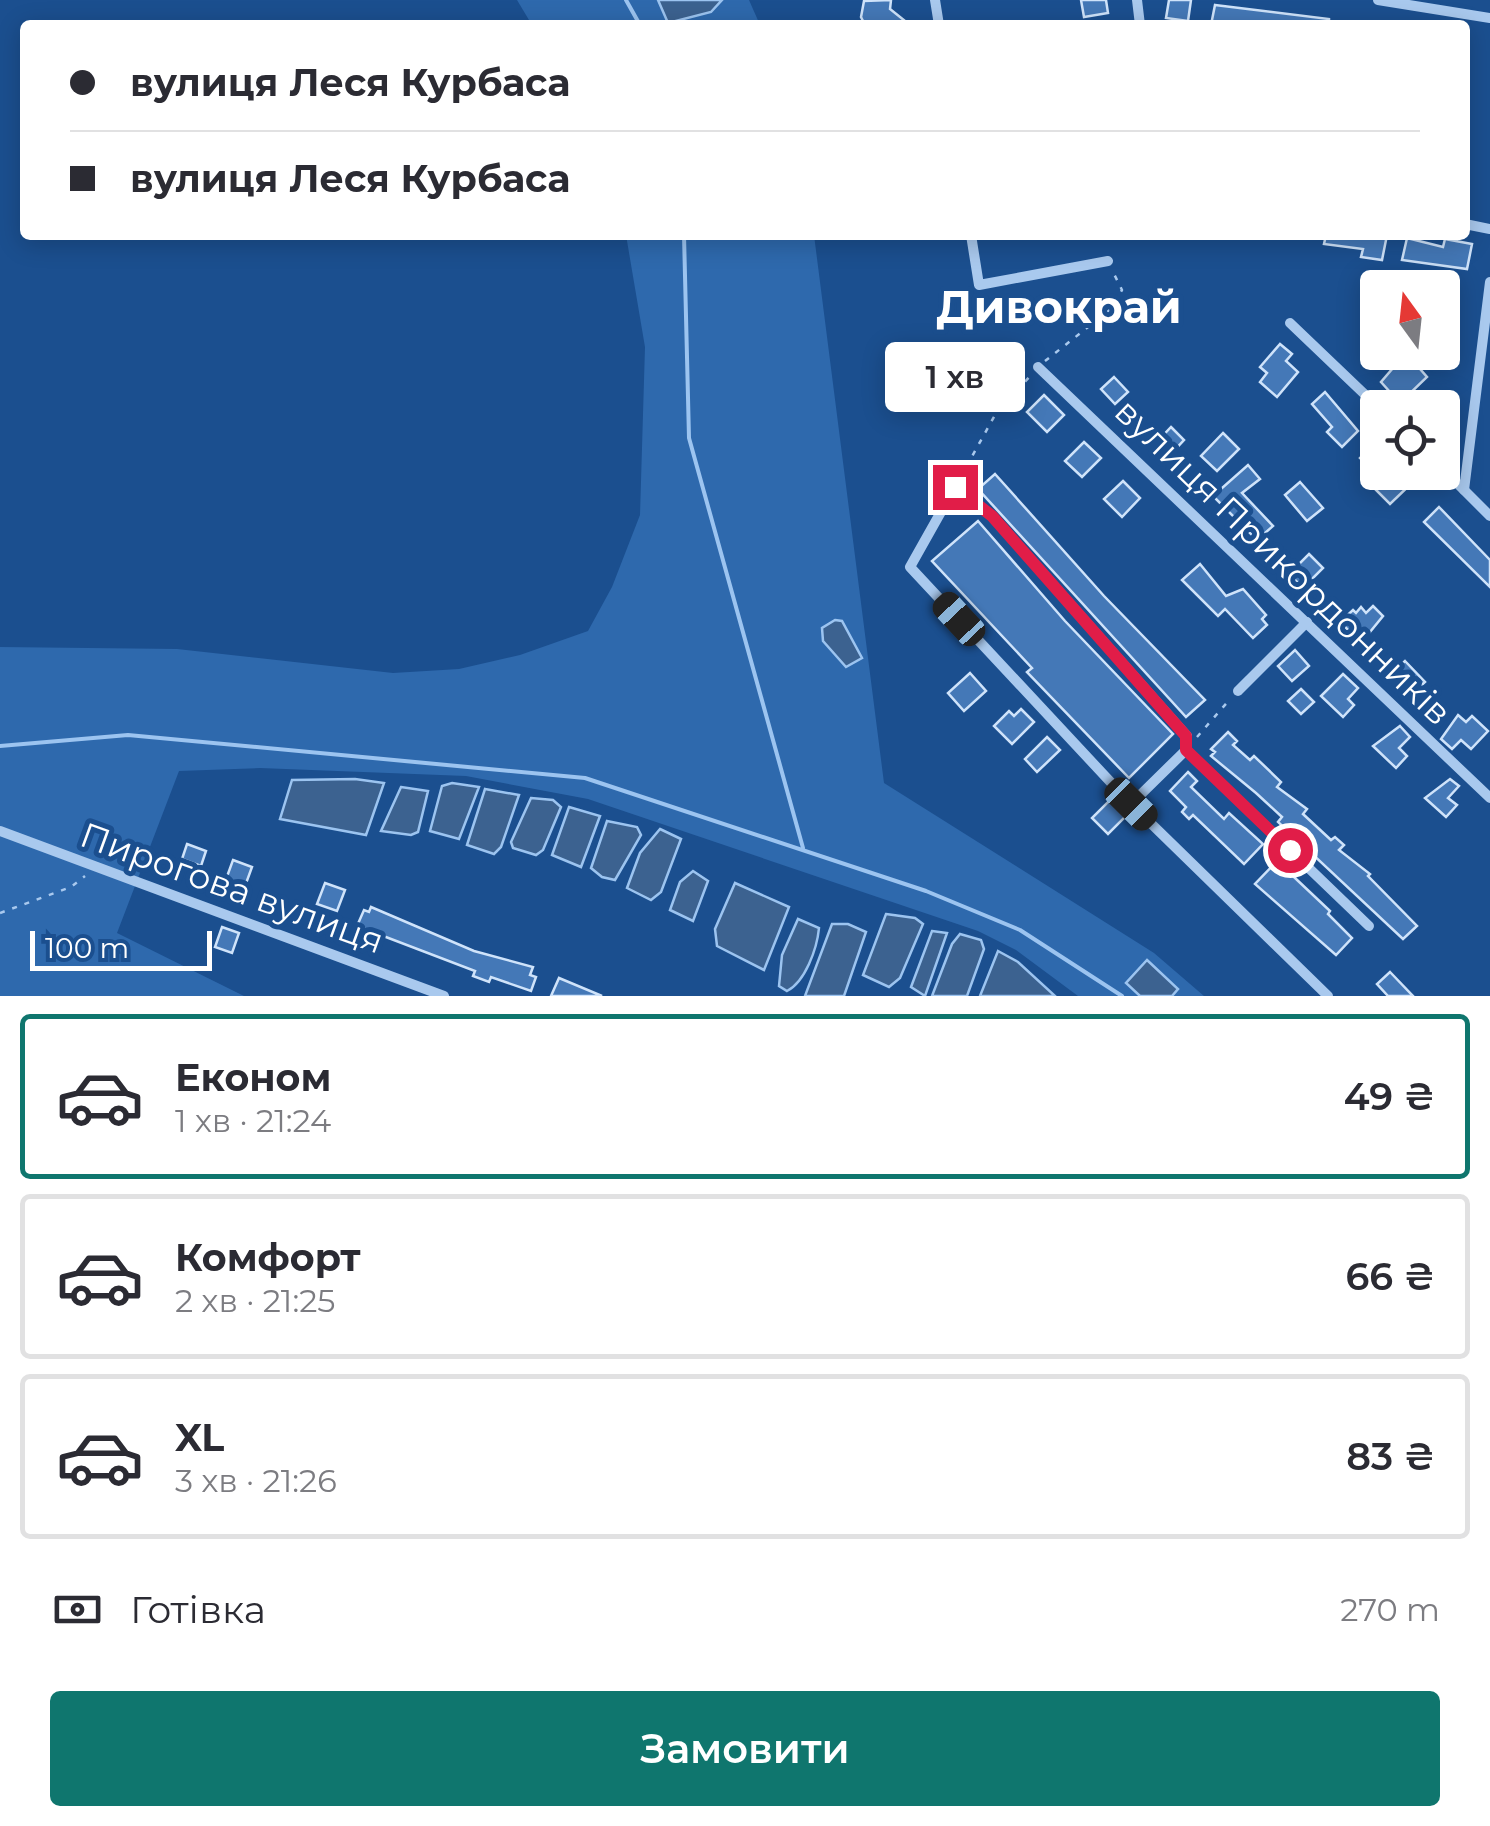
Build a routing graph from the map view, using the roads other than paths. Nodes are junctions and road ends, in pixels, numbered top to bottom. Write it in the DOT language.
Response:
graph roads {
  1 [pos="1378,0"];
  2 [pos="1490,18"];
  3 [pos="972,240"];
  4 [pos="1108,261"];
  5 [pos="1490,282"];
  6 [pos="1290,322"];
  7 [pos="1038,367"];
  8 [pos="1360,390"];
  9 [pos="1460,486"];
  10 [pos="1464,490"];
  11 [pos="1490,516"];
  12 [pos="1308,622"];
  13 [pos="1238,690"];
  14 [pos="1186,750"];
  15 [pos="1490,798"];
  16 [pos="1131,804"];
  17 [pos="0,831"];
  18 [pos="1369,926"];
  19 [pos="444,996"];
  20 [pos="1328,996"];
  1 -- 2 [label="street"];
  3 -- 4 [label="street"];
  5 -- 10 [label="street"];
  6 -- 8 [label="street"];
  7 -- 12 [label="street, вулиця Прикордонників"];
  9 -- 10 [label="street"];
  10 -- 11 [label="street"];
  12 -- 13 [label="street"];
  12 -- 15 [label="street, вулиця Прикордонників"];
  14 -- 16 [label="street"];
  14 -- 16 [label="street"];
  14 -- 18 [label="street"];
  16 -- 20 [label="street"];
  17 -- 19 [label="street, Пирогова вулиця"];
}
